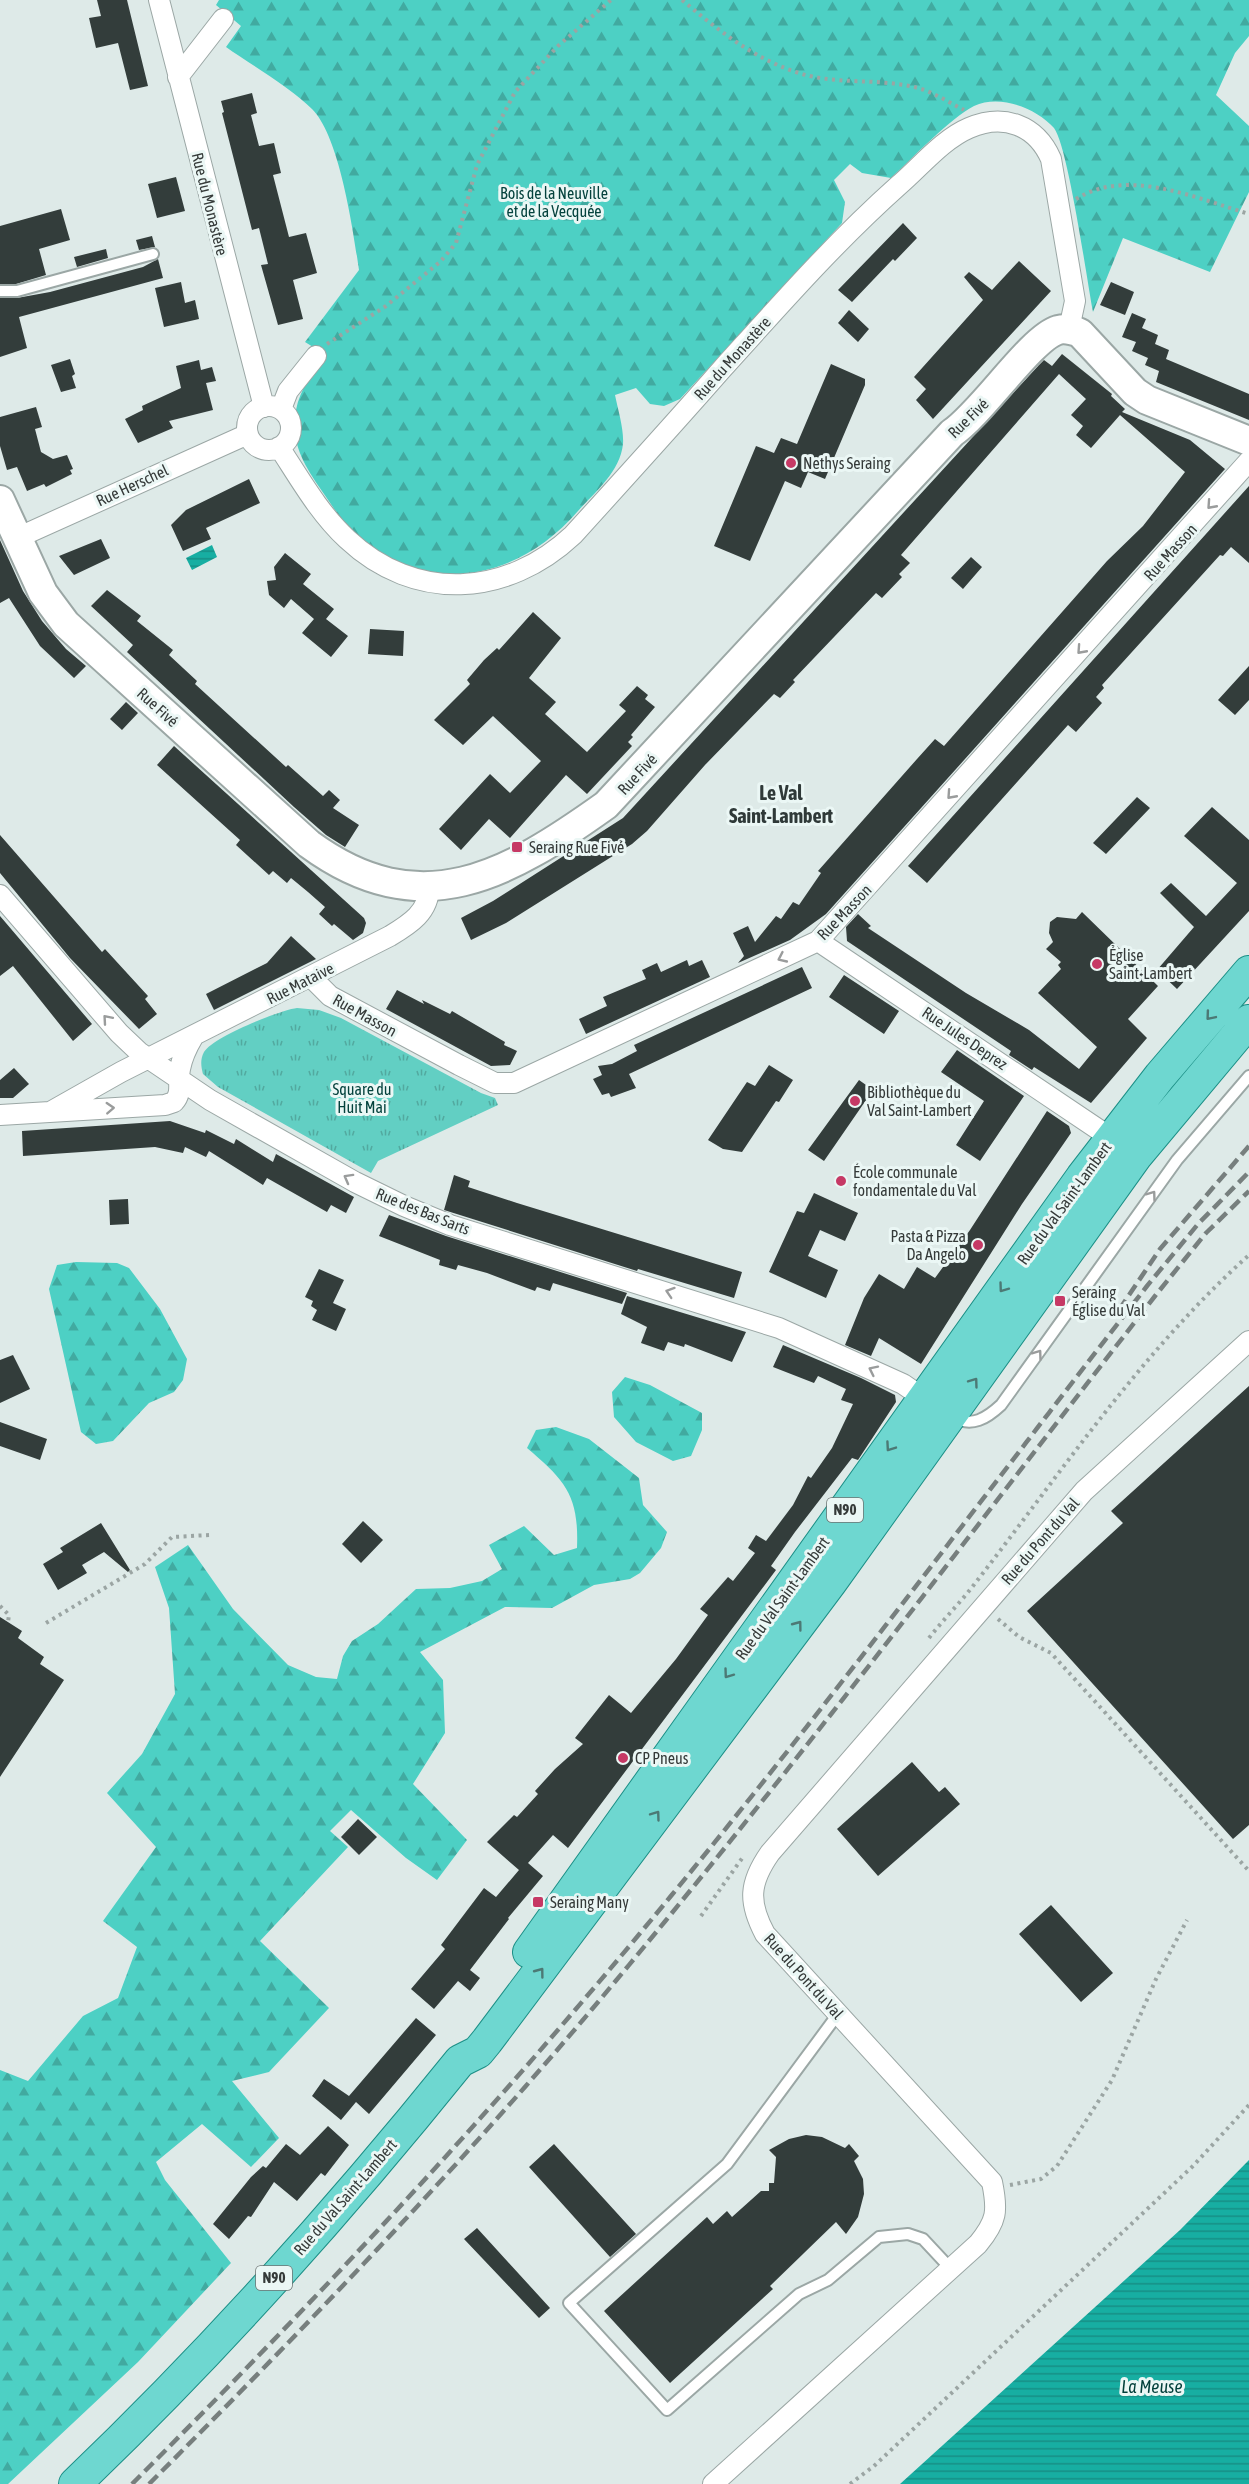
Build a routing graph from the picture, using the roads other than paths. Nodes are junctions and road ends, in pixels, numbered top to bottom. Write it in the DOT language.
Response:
graph roads {
  1 [pos="159,0"];
  2 [pos="223,19"];
  3 [pos="178,77"];
  4 [pos="153,254"];
  5 [pos="0,291"];
  6 [pos="1069,329"];
  7 [pos="316,356"];
  8 [pos="272,408"];
  9 [pos="248,434"];
  10 [pos="1249,441"];
  11 [pos="279,447"];
  12 [pos="1249,460"];
  13 [pos="0,500"];
  14 [pos="17,538"];
  15 [pos="429,887"];
  16 [pos="0,895"];
  17 [pos="818,941"];
  18 [pos="1249,972"];
  19 [pos="311,977"];
  20 [pos="1249,1021"];
  21 [pos="193,1037"];
  22 [pos="149,1059"];
  23 [pos="1249,1076"];
  24 [pos="179,1081"];
  25 [pos="52,1111"];
  26 [pos="0,1114"];
  27 [pos="1111,1137"];
  28 [pos="1136,1156"];
  29 [pos="1249,1341"];
  30 [pos="924,1398"];
  31 [pos="950,1415"];
  32 [pos="838,2014"];
  33 [pos="460,2061"];
  34 [pos="951,2269"];
  35 [pos="75,2484"];
  36 [pos="713,2484"];
  1 -- 3 [label="street, Rue du Monastère"];
  2 -- 3 [label="street"];
  3 -- 8 [label="street, Rue du Monastère"];
  4 -- 5 [label="lane"];
  6 -- 10 [label="street"];
  6 -- 11 [label="street, Rue du Monastère"];
  6 -- 15 [label="street, Rue Fivé"];
  7 -- 8 [label="street"];
  8 -- 9 [label="street"];
  8 -- 11 [label="street, Rue du Monastère"];
  9 -- 11 [label="street"];
  9 -- 14 [label="street, Rue Herschel"];
  12 -- 17 [label="street, Rue Masson, one-way"];
  13 -- 14 [label="street, Rue Fivé"];
  14 -- 15 [label="street, Rue Fivé"];
  15 -- 19 [label="street, Rue Mataive"];
  22 -- 16 [label="street, Rue des Bas Sarts, one-way"];
  17 -- 19 [label="street, Rue Masson, one-way"];
  17 -- 27 [label="street, Rue Jules Deprez"];
  18 -- 27 [label="main road, Rue du Val Saint-Lambert / N90, one-way"];
  19 -- 21 [label="street, Rue Mataive"];
  20 -- 28 [label="main road, Rue du Val Saint-Lambert / N90"];
  21 -- 22 [label="street, Rue Mataive"];
  21 -- 24 [label="street"];
  22 -- 24 [label="street, Rue des Bas Sarts"];
  22 -- 25 [label="street, Rue Mataive"];
  31 -- 23 [label="lane, one-way"];
  25 -- 24 [label="street, one-way"];
  30 -- 24 [label="street, Rue des Bas Sarts, one-way"];
  25 -- 26 [label="street"];
  27 -- 28 [label="street, Rue Jules Deprez"];
  27 -- 30 [label="main road, Rue du Val Saint-Lambert / N90, one-way"];
  31 -- 28 [label="main road, Rue du Val Saint-Lambert / N90, one-way"];
  29 -- 32 [label="street, Rue du Pont du Val"];
  30 -- 31 [label="street, Rue des Bas Sarts"];
  30 -- 33 [label="main road, Rue du Val Saint-Lambert / N90, one-way"];
  33 -- 31 [label="main road, Rue du Val Saint-Lambert / N90, one-way"];
  32 -- 34 [label="street, Rue du Pont du Val"];
  32 -- 34 [label="lane"];
  33 -- 35 [label="main road, Rue du Val Saint-Lambert / N90"];
  34 -- 36 [label="street"];
}
